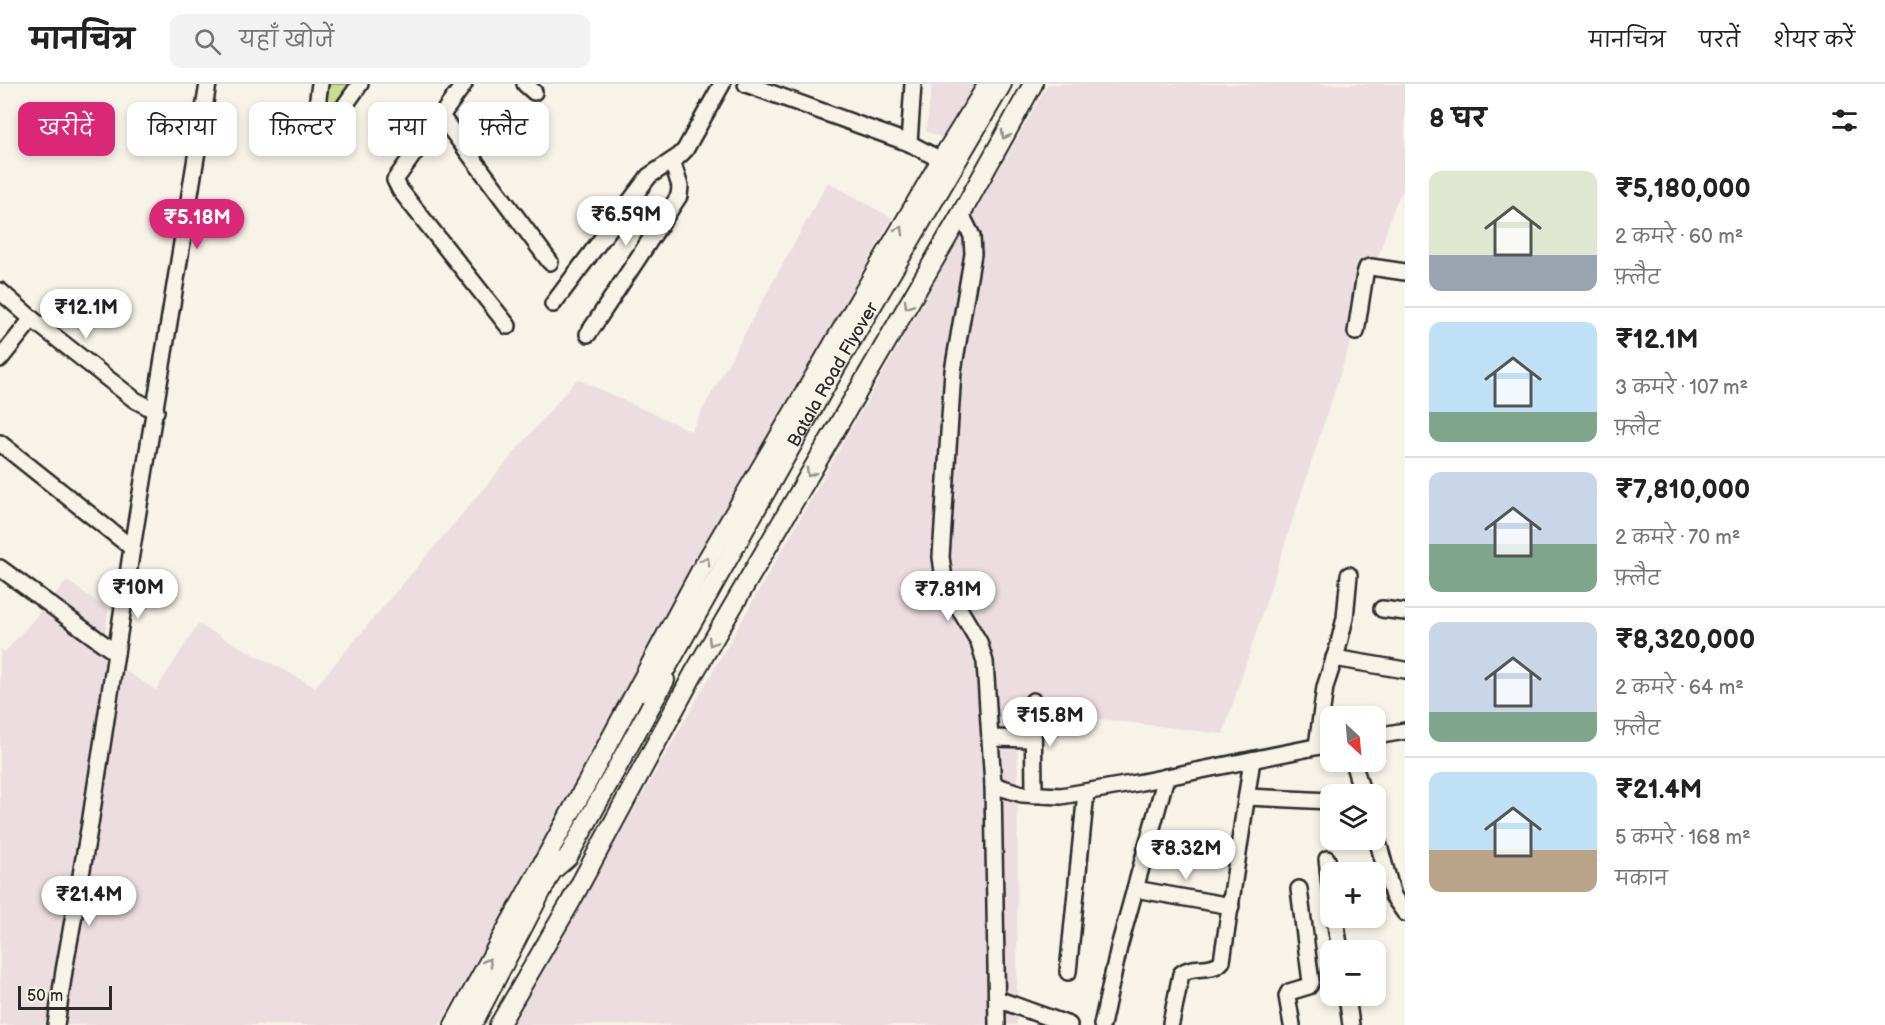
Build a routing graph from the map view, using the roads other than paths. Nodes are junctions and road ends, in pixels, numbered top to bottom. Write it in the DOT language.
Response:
graph roads {
  1 [pos="208,84"];
  2 [pos="321,84"];
  3 [pos="360,84"];
  4 [pos="464,84"];
  5 [pos="722,84"];
  6 [pos="746,84"];
  7 [pos="913,84"];
  8 [pos="988,84"];
  9 [pos="1002,84"];
  10 [pos="1033,84"];
  11 [pos="447,108"];
  12 [pos="447,124"];
  13 [pos="909,143"];
  14 [pos="412,156"];
  15 [pos="672,160"];
  16 [pos="941,160"];
  17 [pos="961,214"];
  18 [pos="549,262"];
  19 [pos="1405,272"];
  20 [pos="0,291"];
  21 [pos="553,304"];
  22 [pos="32,319"];
  23 [pos="508,326"];
  24 [pos="1356,332"];
  25 [pos="588,334"];
  26 [pos="0,359"];
  27 [pos="156,411"];
  28 [pos="0,443"];
  29 [pos="132,548"];
  30 [pos="0,568"];
  31 [pos="1349,575"];
  32 [pos="1382,609"];
  33 [pos="1405,612"];
  34 [pos="116,653"];
  35 [pos="1334,658"];
  36 [pos="1405,670"];
  37 [pos="1033,701"];
  38 [pos="1323,706"];
  39 [pos="1405,731"];
  40 [pos="1386,734"];
  41 [pos="990,738"];
  42 [pos="1033,739"];
  43 [pos="1320,746"];
  44 [pos="1252,760"];
  45 [pos="1166,777"];
  46 [pos="993,785"];
  47 [pos="1086,792"];
  48 [pos="1034,795"];
  49 [pos="1247,797"];
  50 [pos="1320,801"];
  51 [pos="1380,850"];
  52 [pos="1327,859"];
  53 [pos="1327,862"];
  54 [pos="1135,889"];
  55 [pos="1299,889"];
  56 [pos="1231,906"];
  57 [pos="1405,913"];
  58 [pos="1068,972"];
  59 [pos="996,999"];
  60 [pos="1348,1006"];
  61 [pos="1171,1023"];
  62 [pos="56,1025"];
  63 [pos="454,1025"];
  64 [pos="472,1025"];
  65 [pos="499,1025"];
  66 [pos="997,1025"];
  67 [pos="1069,1025"];
  68 [pos="1102,1025"];
  69 [pos="1292,1025"];
  70 [pos="1351,1025"];
  1 -- 27 [label="street"];
  2 -- 3 [label="street"];
  4 -- 11 [label="street"];
  5 -- 15 [label="street"];
  6 -- 13 [label="street"];
  7 -- 13 [label="street"];
  8 -- 16 [label="main road"];
  9 -- 64 [label="main road, Batala Road Flyover"];
  10 -- 17 [label="main road, one-way"];
  12 -- 18 [label="street"];
  13 -- 16 [label="street"];
  14 -- 23 [label="street"];
  15 -- 21 [label="street"];
  15 -- 25 [label="street"];
  63 -- 16 [label="main road, one-way"];
  17 -- 41 [label="street"];
  17 -- 65 [label="main road, one-way"];
  19 -- 24 [label="street"];
  20 -- 22 [label="street"];
  22 -- 26 [label="street"];
  22 -- 27 [label="street"];
  27 -- 29 [label="street"];
  28 -- 29 [label="street"];
  29 -- 34 [label="street"];
  30 -- 34 [label="street"];
  31 -- 35 [label="street"];
  32 -- 33 [label="street"];
  34 -- 62 [label="street"];
  35 -- 36 [label="street"];
  35 -- 38 [label="street"];
  37 -- 42 [label="street"];
  39 -- 40 [label="street"];
  41 -- 42 [label="street"];
  41 -- 46 [label="street"];
  42 -- 48 [label="street"];
  43 -- 44 [label="street"];
  44 -- 45 [label="street"];
  44 -- 49 [label="street"];
  45 -- 47 [label="street"];
  45 -- 54 [label="street"];
  46 -- 48 [label="street"];
  46 -- 59 [label="street"];
  47 -- 48 [label="street"];
  47 -- 58 [label="street"];
  49 -- 50 [label="street"];
  49 -- 56 [label="street"];
  51 -- 57 [label="street"];
  52 -- 53 [label="street"];
  54 -- 56 [label="street"];
  54 -- 68 [label="street"];
  55 -- 69 [label="street"];
  56 -- 61 [label="street"];
  59 -- 66 [label="street"];
  59 -- 67 [label="street"];
  60 -- 70 [label="street"];
}
